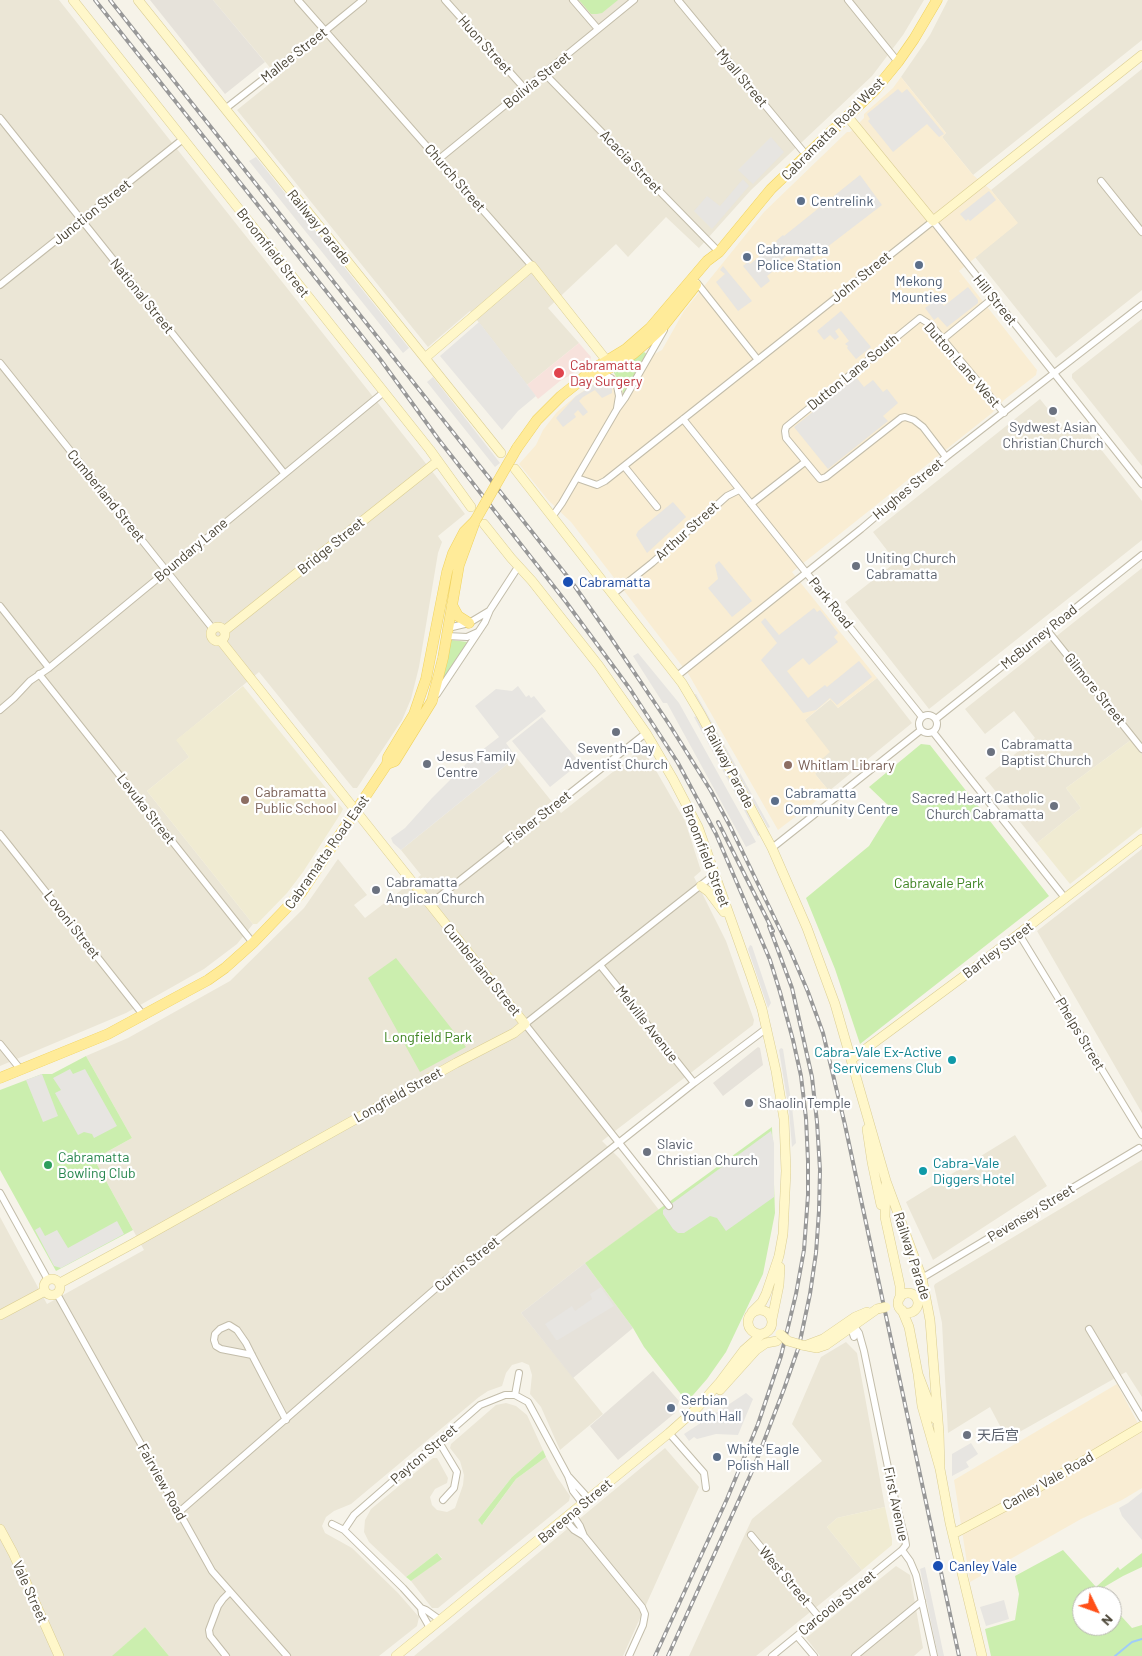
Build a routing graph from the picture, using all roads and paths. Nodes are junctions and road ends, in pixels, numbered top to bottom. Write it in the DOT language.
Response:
graph roads {
  1 [pos="74,0"];
  2 [pos="138,0"];
  3 [pos="298,0"];
  4 [pos="363,0"];
  5 [pos="445,0"];
  6 [pos="573,0"];
  7 [pos="634,0"];
  8 [pos="678,0"];
  9 [pos="848,0"];
  10 [pos="937,0"];
  11 [pos="598,29"];
  12 [pos="325,31"];
  13 [pos="1142,55"];
  14 [pos="898,62"];
  15 [pos="544,73"];
  16 [pos="525,89"];
  17 [pos="224,109"];
  18 [pos="848,116"];
  19 [pos="0,118"];
  20 [pos="183,139"];
  21 [pos="807,156"];
  22 [pos="439,159"];
  23 [pos="1101,181"];
  24 [pos="81,220"];
  25 [pos="933,221"];
  26 [pos="1142,232"];
  27 [pos="719,252"];
  28 [pos="532,266"];
  29 [pos="698,283"];
  30 [pos="0,284"];
  31 [pos="993,298"];
  32 [pos="1142,305"];
  33 [pos="676,310"];
  34 [pos="920,318"];
  35 [pos="942,340"];
  36 [pos="424,358"];
  37 [pos="758,360"];
  38 [pos="607,361"];
  39 [pos="0,363"];
  40 [pos="601,373"];
  41 [pos="1054,374"];
  42 [pos="580,382"];
  43 [pos="384,392"];
  44 [pos="617,409"];
  45 [pos="1004,413"];
  46 [pos="683,419"];
  47 [pos="517,448"];
  48 [pos="501,453"];
  49 [pos="946,457"];
  50 [pos="438,461"];
  51 [pos="805,462"];
  52 [pos="624,466"];
  53 [pos="515,470"];
  54 [pos="284,473"];
  55 [pos="577,478"];
  56 [pos="1142,484"];
  57 [pos="739,490"];
  58 [pos="751,504"];
  59 [pos="471,507"];
  60 [pos="657,507"];
  61 [pos="552,517"];
  62 [pos="479,522"];
  63 [pos="467,534"];
  64 [pos="1142,555"];
  65 [pos="518,567"];
  66 [pos="166,572"];
  67 [pos="806,573"];
  68 [pos="613,594"];
  69 [pos="452,605"];
  70 [pos="0,606"];
  71 [pos="490,610"];
  72 [pos="469,623"];
  73 [pos="213,629"];
  74 [pos="435,630"];
  75 [pos="1048,630"];
  76 [pos="224,631"];
  77 [pos="479,631"];
  78 [pos="447,632"];
  79 [pos="221,641"];
  80 [pos="49,668"];
  81 [pos="39,674"];
  82 [pos="677,676"];
  83 [pos="432,701"];
  84 [pos="0,710"];
  85 [pos="922,717"];
  86 [pos="936,719"];
  87 [pos="921,730"];
  88 [pos="933,732"];
  89 [pos="646,733"];
  90 [pos="1142,749"];
  91 [pos="387,764"];
  92 [pos="357,812"];
  93 [pos="0,834"];
  94 [pos="1142,839"];
  95 [pos="772,848"];
  96 [pos="714,874"];
  97 [pos="701,886"];
  98 [pos="1066,898"];
  99 [pos="430,904"];
  100 [pos="731,923"];
  101 [pos="1019,934"];
  102 [pos="253,943"];
  103 [pos="600,964"];
  104 [pos="144,1016"];
  105 [pos="525,1024"];
  106 [pos="766,1028"];
  107 [pos="0,1044"];
  108 [pos="852,1059"];
  109 [pos="21,1070"];
  110 [pos="0,1078"];
  111 [pos="694,1083"];
  112 [pos="865,1107"];
  113 [pos="1142,1136"];
  114 [pos="620,1143"];
  115 [pos="1141,1149"];
  116 [pos="886,1181"];
  117 [pos="0,1193"];
  118 [pos="669,1206"];
  119 [pos="885,1217"];
  120 [pos="781,1247"];
  121 [pos="895,1265"];
  122 [pos="922,1278"];
  123 [pos="48,1280"];
  124 [pos="60,1283"];
  125 [pos="44,1291"];
  126 [pos="57,1294"];
  127 [pos="915,1295"];
  128 [pos="900,1298"];
  129 [pos="918,1306"];
  130 [pos="881,1308"];
  131 [pos="902,1310"];
  132 [pos="752,1312"];
  133 [pos="865,1313"];
  134 [pos="0,1315"];
  135 [pos="772,1320"];
  136 [pos="747,1324"];
  137 [pos="854,1326"];
  138 [pos="1089,1329"];
  139 [pos="838,1333"];
  140 [pos="763,1334"];
  141 [pos="910,1335"];
  142 [pos="854,1337"];
  143 [pos="782,1339"];
  144 [pos="862,1347"];
  145 [pos="742,1352"];
  146 [pos="252,1355"];
  147 [pos="934,1370"];
  148 [pos="519,1373"];
  149 [pos="918,1374"];
  150 [pos="515,1395"];
  151 [pos="930,1405"];
  152 [pos="693,1412"];
  153 [pos="1142,1418"];
  154 [pos="286,1420"];
  155 [pos="1142,1426"];
  156 [pos="669,1433"];
  157 [pos="939,1434"];
  158 [pos="439,1442"];
  159 [pos="937,1459"];
  160 [pos="940,1468"];
  161 [pos="706,1488"];
  162 [pos="443,1500"];
  163 [pos="586,1501"];
  164 [pos="179,1512"];
  165 [pos="568,1517"];
  166 [pos="332,1524"];
  167 [pos="0,1529"];
  168 [pos="344,1530"];
  169 [pos="953,1534"];
  170 [pos="751,1535"];
  171 [pos="902,1550"];
  172 [pos="230,1592"];
  173 [pos="922,1601"];
  174 [pos="421,1608"];
  175 [pos="819,1617"];
  176 [pos="440,1620"];
  177 [pos="430,1628"];
  178 [pos="797,1636"];
  179 [pos="59,1656"];
  180 [pos="226,1656"];
  181 [pos="288,1656"];
  182 [pos="396,1656"];
  183 [pos="629,1656"];
  184 [pos="772,1656"];
  185 [pos="814,1656"];
  186 [pos="854,1656"];
  187 [pos="934,1656"];
  188 [pos="982,1656"];
  1 -- 20 [label="street, Broomfield Street"];
  2 -- 17 [label="street, Railway Parade"];
  3 -- 12 [label="street, Church Street"];
  4 -- 12 [label="street, Mallee Street"];
  5 -- 16 [label="street, Huon Street"];
  6 -- 11 [label="street"];
  7 -- 11 [label="street, Bolivia Street"];
  8 -- 21 [label="street, Myall Street"];
  9 -- 14 [label="street"];
  10 -- 14 [label="main road, Cabramatta Road West"];
  11 -- 15 [label="street, Bolivia Street"];
  12 -- 17 [label="street, Mallee Street"];
  12 -- 22 [label="street, Church Street"];
  13 -- 25 [label="street, John Street"];
  14 -- 18 [label="main road, Cabramatta Road West"];
  15 -- 16 [label="street, Bolivia Street"];
  15 -- 27 [label="street, Acacia Street"];
  16 -- 22 [label="street, Bolivia Street"];
  17 -- 36 [label="street, Railway Parade"];
  18 -- 21 [label="main road, Cabramatta Road West"];
  18 -- 25 [label="street, Hill Street"];
  19 -- 24 [label="street, National Street"];
  20 -- 24 [label="street, Junction Street"];
  20 -- 43 [label="street, Broomfield Street"];
  21 -- 27 [label="main road, Cabramatta Road West"];
  22 -- 28 [label="street, Church Street"];
  23 -- 26 [label="street"];
  24 -- 30 [label="street, Junction Street"];
  24 -- 54 [label="street, National Street"];
  25 -- 31 [label="street, Hill Street"];
  25 -- 37 [label="street, John Street"];
  27 -- 29 [label="main road, Cabramatta Road West"];
  27 -- 38 [label="main road, Cabramatta Road West"];
  28 -- 36 [label="street"];
  28 -- 38 [label="street, Church Street"];
  29 -- 33 [label="main road, Cabramatta Road West"];
  29 -- 37 [label="street"];
  31 -- 35 [label="street"];
  31 -- 41 [label="street, Hill Street"];
  32 -- 41 [label="street, Hughes Street"];
  33 -- 40 [label="main road, Cabramatta Road West"];
  33 -- 44 [label="street, Cabramatta Road West"];
  34 -- 35 [label="street, Dutton Lane West"];
  34 -- 51 [label="street, Dutton Lane South"];
  35 -- 45 [label="street, Dutton Lane West"];
  36 -- 48 [label="street, Railway Parade"];
  37 -- 46 [label="street, John Street"];
  38 -- 42 [label="main road, Cabramatta Road West"];
  39 -- 66 [label="street, Cumberland Street"];
  40 -- 42 [label="main road, Cabramatta Road West"];
  40 -- 44 [label="street"];
  41 -- 45 [label="street, Hughes Street"];
  41 -- 56 [label="street, Hill Street"];
  42 -- 47 [label="main road, Cabramatta Road West"];
  43 -- 50 [label="street, Broomfield Street"];
  43 -- 54 [label="street, Boundary Lane"];
  44 -- 55 [label="street, Cabramatta Road West"];
  45 -- 49 [label="street, Hughes Street"];
  46 -- 52 [label="street, John Street"];
  46 -- 57 [label="street, Park Road"];
  47 -- 62 [label="main road, Cabramatta Road East, bridge"];
  49 -- 51 [label="street"];
  49 -- 67 [label="street, Hughes Street"];
  50 -- 59 [label="street, Broomfield Street"];
  50 -- 76 [label="street, Bridge Street"];
  51 -- 58 [label="street"];
  52 -- 55 [label="street, John Street"];
  52 -- 60 [label="street"];
  53 -- 61 [label="street, Railway Parade"];
  54 -- 66 [label="street, Boundary Lane"];
  55 -- 61 [label="street, Cabramatta Road West"];
  57 -- 58 [label="street, Park Road"];
  57 -- 68 [label="street, Arthur Street"];
  58 -- 67 [label="street, Park Road"];
  61 -- 68 [label="street, Railway Parade"];
  62 -- 63 [label="main road, Cabramatta Road East"];
  62 -- 65 [label="street, Broomfield Street"];
  63 -- 69 [label="main road, Cabramatta Road East"];
  63 -- 74 [label="main road, Cabramatta Road East"];
  64 -- 75 [label="street, McBurney Road"];
  65 -- 71 [label="street, Cabramatta Road East"];
  65 -- 89 [label="street, Broomfield Street"];
  66 -- 73 [label="street, Cumberland Street"];
  66 -- 80 [label="street, Boundary Lane"];
  67 -- 82 [label="street, Hughes Street"];
  67 -- 85 [label="street, Park Road"];
  68 -- 82 [label="street, Railway Parade"];
  69 -- 72 [label="main road"];
  69 -- 78 [label="main road, Cabramatta Road East"];
  70 -- 80 [label="street"];
  71 -- 72 [label="street, Cabramatta Road East"];
  71 -- 77 [label="street, Cabramatta Road East"];
  72 -- 78 [label="street, Cabramatta Road East"];
  73 -- 76 [label="street"];
  73 -- 79 [label="street"];
  74 -- 78 [label="main road"];
  74 -- 91 [label="main road, Cabramatta Road East"];
  75 -- 86 [label="street, McBurney Road"];
  75 -- 90 [label="street, Gilmore Street"];
  76 -- 79 [label="street"];
  77 -- 78 [label="street"];
  77 -- 83 [label="street, Cabramatta Road East"];
  78 -- 83 [label="main road, Cabramatta Road East"];
  79 -- 92 [label="street, Cumberland Street"];
  80 -- 81 [label="street, Boundary Lane"];
  81 -- 84 [label="street, Boundary Lane"];
  81 -- 102 [label="street, Levuka Street"];
  82 -- 95 [label="street, Railway Parade"];
  83 -- 91 [label="main road, Cabramatta Road East"];
  85 -- 86 [label="street"];
  85 -- 87 [label="street"];
  86 -- 88 [label="street"];
  87 -- 88 [label="street"];
  87 -- 95 [label="street"];
  88 -- 98 [label="street"];
  89 -- 96 [label="street, Broomfield Street"];
  89 -- 99 [label="street, Fisher Street"];
  91 -- 92 [label="main road, Cabramatta Road East"];
  92 -- 99 [label="street, Cumberland Street"];
  92 -- 102 [label="main road, Cabramatta Road East"];
  93 -- 104 [label="street, Lovoni Street"];
  94 -- 98 [label="street, Bartley Street"];
  95 -- 108 [label="street, Railway Parade"];
  96 -- 97 [label="street, Longfield Street"];
  96 -- 100 [label="street, Broomfield Street"];
  97 -- 100 [label="street"];
  97 -- 103 [label="street, Longfield Street"];
  98 -- 101 [label="street, Bartley Street"];
  99 -- 105 [label="street, Cumberland Street"];
  100 -- 106 [label="street, Broomfield Street"];
  101 -- 108 [label="street, Bartley Street"];
  101 -- 113 [label="street, Phelps Street"];
  102 -- 104 [label="main road, Cabramatta Road East"];
  103 -- 105 [label="street, Longfield Street"];
  103 -- 111 [label="street, Melville Avenue"];
  104 -- 109 [label="main road, Cabramatta Road East"];
  105 -- 114 [label="street, Cumberland Street"];
  105 -- 124 [label="street, Longfield Street"];
  106 -- 111 [label="street, Curtin Street"];
  106 -- 120 [label="street, Broomfield Street"];
  107 -- 109 [label="street"];
  108 -- 112 [label="street, Railway Parade"];
  109 -- 110 [label="main road, Cabramatta Road East"];
  111 -- 114 [label="street, Curtin Street"];
  112 -- 116 [label="street, Railway Parade"];
  112 -- 119 [label="street, Railway Parade"];
  113 -- 115 [label="street"];
  114 -- 118 [label="street, Cumberland Street"];
  114 -- 154 [label="street, Curtin Street"];
  115 -- 122 [label="street, Pevensey Street"];
  116 -- 119 [label="street"];
  116 -- 122 [label="street, Railway Parade"];
  117 -- 123 [label="street"];
  119 -- 121 [label="street"];
  120 -- 132 [label="street"];
  120 -- 135 [label="street"];
  121 -- 127 [label="street"];
  121 -- 128 [label="street"];
  122 -- 147 [label="street, Railway Parade"];
  123 -- 124 [label="street"];
  123 -- 125 [label="street"];
  124 -- 126 [label="street"];
  125 -- 126 [label="street"];
  125 -- 134 [label="street"];
  126 -- 164 [label="street, Fairview Road"];
  127 -- 128 [label="street"];
  127 -- 129 [label="street"];
  128 -- 130 [label="street"];
  128 -- 131 [label="street"];
  129 -- 131 [label="street"];
  129 -- 141 [label="street"];
  130 -- 131 [label="street"];
  130 -- 133 [label="street"];
  130 -- 137 [label="street"];
  131 -- 141 [label="street"];
  132 -- 135 [label="street"];
  132 -- 136 [label="street"];
  133 -- 137 [label="street"];
  133 -- 139 [label="street"];
  135 -- 140 [label="street"];
  135 -- 143 [label="street"];
  136 -- 140 [label="street"];
  136 -- 145 [label="street, Bareena Street"];
  137 -- 139 [label="street"];
  137 -- 142 [label="street"];
  137 -- 144 [label="street, First Avenue"];
  138 -- 153 [label="street"];
  139 -- 142 [label="street"];
  139 -- 143 [label="street, bridge"];
  140 -- 143 [label="street"];
  140 -- 145 [label="street, Bareena Street"];
  141 -- 149 [label="street"];
  142 -- 144 [label="street, First Avenue"];
  143 -- 152 [label="street"];
  144 -- 171 [label="street, First Avenue"];
  145 -- 152 [label="street, Bareena Street"];
  146 -- 146 [label="street"];
  146 -- 154 [label="street"];
  147 -- 151 [label="street"];
  147 -- 157 [label="street, Railway Parade"];
  148 -- 150 [label="street"];
  149 -- 151 [label="street"];
  149 -- 159 [label="street, Railway Parade"];
  150 -- 158 [label="street, Payton Street"];
  150 -- 163 [label="street"];
  151 -- 157 [label="street"];
  151 -- 159 [label="street"];
  152 -- 156 [label="street, Bareena Street"];
  154 -- 164 [label="street, Curtin Street"];
  155 -- 169 [label="street, Canley Vale Road"];
  156 -- 161 [label="street"];
  156 -- 163 [label="street, Bareena Street"];
  157 -- 160 [label="street, Railway Parade"];
  158 -- 162 [label="street"];
  158 -- 168 [label="street, Payton Street"];
  159 -- 160 [label="street, Railway Parade"];
  160 -- 169 [label="street, Railway Parade"];
  163 -- 165 [label="street, Bareena Street"];
  164 -- 172 [label="street, Fairview Road"];
  165 -- 176 [label="street, Bareena Street"];
  165 -- 183 [label="street"];
  166 -- 168 [label="street"];
  167 -- 179 [label="street, Vale Street"];
  168 -- 174 [label="street"];
  169 -- 188 [label="street, Railway Parade"];
  170 -- 175 [label="street, West Street"];
  171 -- 173 [label="street, First Avenue"];
  171 -- 175 [label="street, Carcoola Street"];
  172 -- 180 [label="street"];
  172 -- 181 [label="street, Fairview Road"];
  173 -- 186 [label="street"];
  173 -- 187 [label="street, First Avenue"];
  174 -- 176 [label="street"];
  174 -- 177 [label="street"];
  175 -- 178 [label="street, Carcoola Street"];
  176 -- 177 [label="street, Bareena Street"];
  177 -- 182 [label="street, Bareena Street"];
  178 -- 184 [label="street, Carcoola Street"];
  178 -- 185 [label="street"];
}
